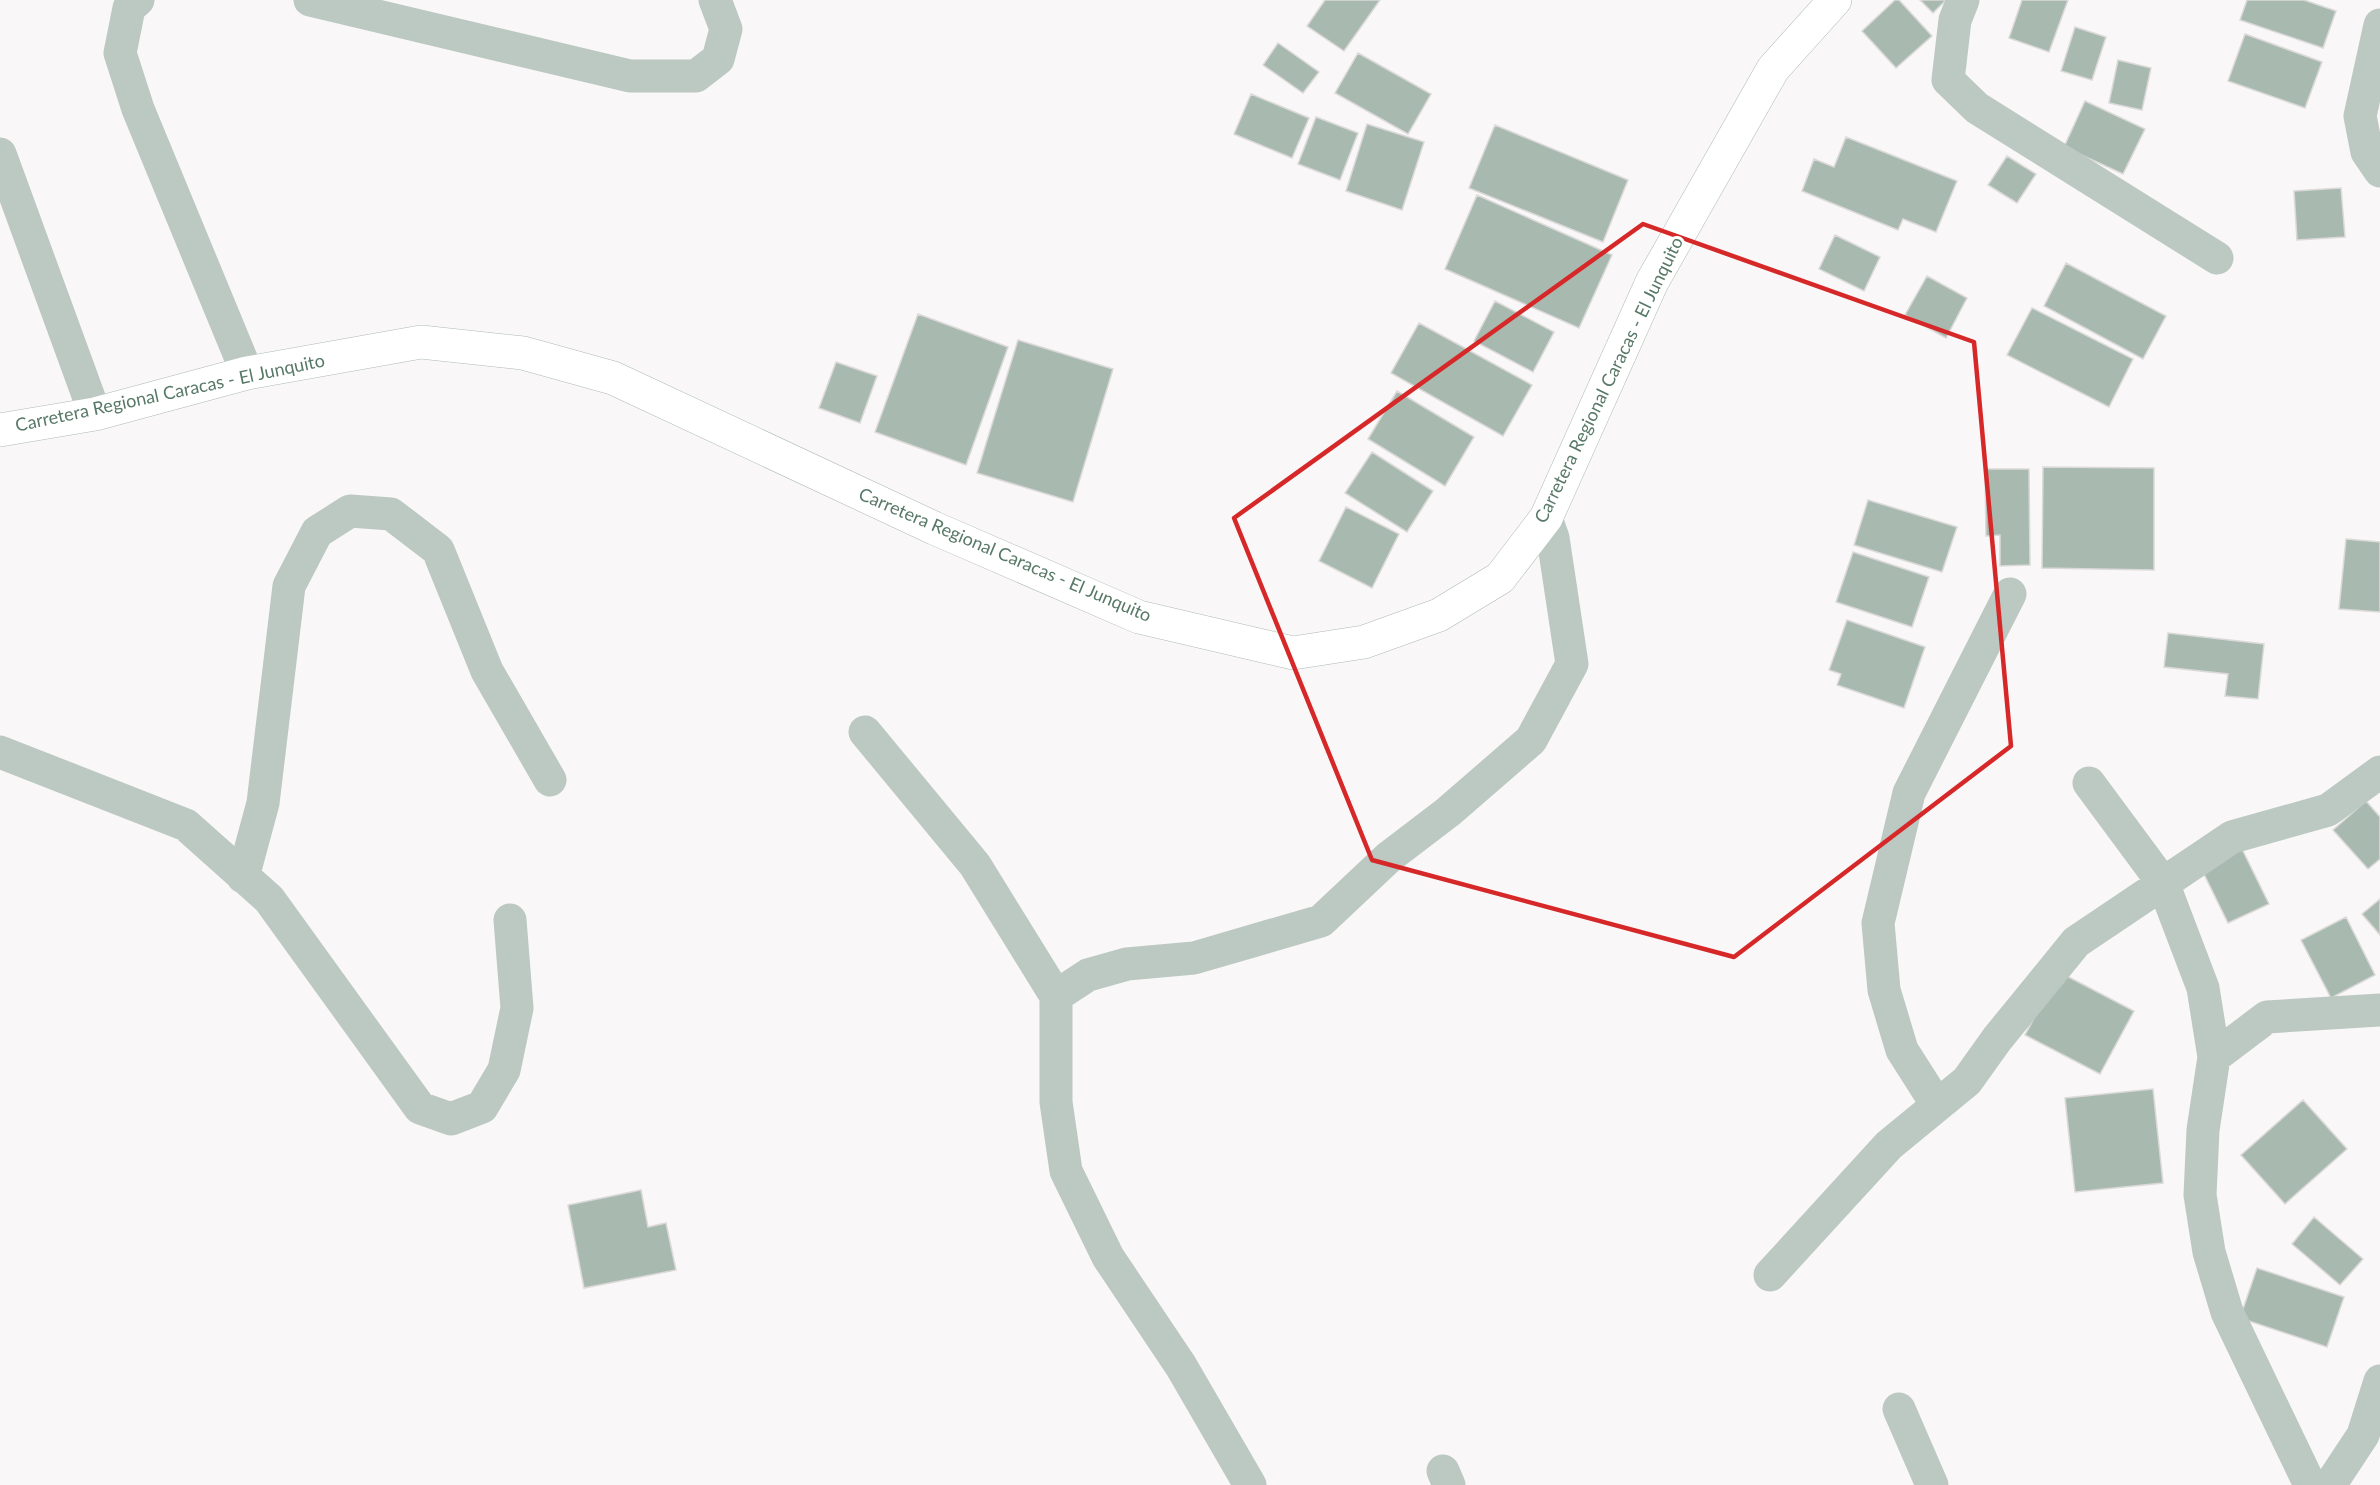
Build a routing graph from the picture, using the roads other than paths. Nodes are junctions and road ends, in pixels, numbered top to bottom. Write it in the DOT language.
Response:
graph roads {
  1 [pos="138,0"];
  2 [pos="310,0"];
  3 [pos="715,0"];
  4 [pos="1834,0"];
  5 [pos="1963,0"];
  6 [pos="2380,25"];
  7 [pos="0,154"];
  8 [pos="2380,171"];
  9 [pos="2217,258"];
  10 [pos="247,373"];
  11 [pos="95,414"];
  12 [pos="0,430"];
  13 [pos="1546,518"];
  14 [pos="2010,594"];
  15 [pos="865,732"];
  16 [pos="0,752"];
  17 [pos="2380,771"];
  18 [pos="550,780"];
  19 [pos="2090,783"];
  20 [pos="243,877"];
  21 [pos="2163,884"];
  22 [pos="510,920"];
  23 [pos="1056,996"];
  24 [pos="2380,1010"];
  25 [pos="2214,1057"];
  26 [pos="1937,1105"];
  27 [pos="1770,1275"];
  28 [pos="2380,1381"];
  29 [pos="1899,1409"];
  30 [pos="1250,1485"];
  31 [pos="1932,1485"];
  32 [pos="2310,1485"];
  33 [pos="2330,1485"];
  1 -- 10 [label="street"];
  2 -- 3 [label="street"];
  4 -- 13 [label="main road, Carretera Regional Caracas - El Junquito"];
  5 -- 9 [label="street"];
  6 -- 8 [label="street"];
  7 -- 11 [label="street"];
  10 -- 11 [label="main road, Carretera Regional Caracas - El Junquito"];
  10 -- 13 [label="main road, Carretera Regional Caracas - El Junquito"];
  11 -- 12 [label="main road, Carretera Regional Caracas - El Junquito"];
  13 -- 23 [label="street"];
  14 -- 26 [label="street"];
  15 -- 23 [label="street"];
  16 -- 20 [label="street"];
  17 -- 21 [label="street"];
  18 -- 20 [label="street"];
  19 -- 21 [label="street"];
  20 -- 22 [label="street"];
  21 -- 25 [label="street"];
  21 -- 26 [label="street"];
  23 -- 30 [label="street"];
  24 -- 25 [label="street"];
  25 -- 32 [label="street"];
  26 -- 27 [label="street"];
  28 -- 33 [label="street"];
  29 -- 31 [label="street"];
}
